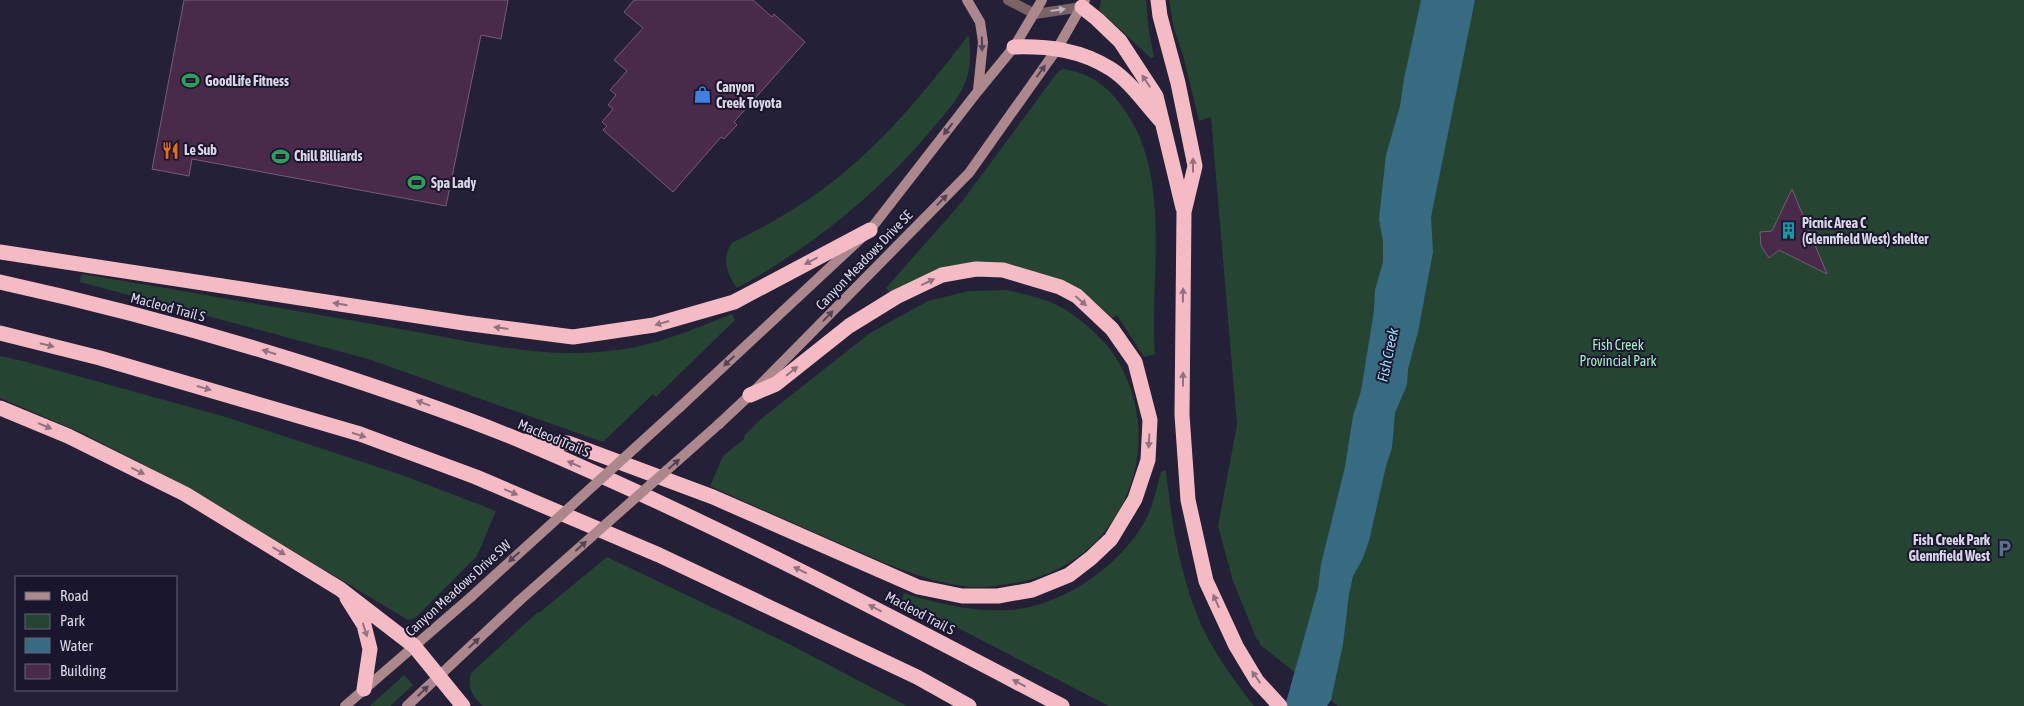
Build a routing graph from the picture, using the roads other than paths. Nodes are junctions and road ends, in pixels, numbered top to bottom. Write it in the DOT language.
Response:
graph roads {
  1 [pos="967,0"];
  2 [pos="1008,0"];
  3 [pos="1042,0"];
  4 [pos="1158,0"];
  5 [pos="1080,2"];
  6 [pos="1035,14"];
  7 [pos="1014,47"];
  8 [pos="1057,49"];
  9 [pos="978,91"];
  10 [pos="1164,125"];
  11 [pos="1184,212"];
  12 [pos="870,230"];
  13 [pos="0,252"];
  14 [pos="0,282"];
  15 [pos="0,333"];
  16 [pos="750,395"];
  17 [pos="0,408"];
  18 [pos="522,441"];
  19 [pos="588,489"];
  20 [pos="340,589"];
  21 [pos="414,646"];
  22 [pos="438,677"];
  23 [pos="364,689"];
  24 [pos="345,706"];
  25 [pos="407,706"];
  26 [pos="463,706"];
  27 [pos="969,706"];
  28 [pos="1062,706"];
  29 [pos="1280,706"];
  1 -- 9 [label="main road, one-way"];
  2 -- 6 [label="street"];
  3 -- 6 [label="main road, Canyon Meadows Drive SE"];
  11 -- 4 [label="highway, one-way"];
  6 -- 5 [label="street, one-way"];
  5 -- 8 [label="main road, Canyon Meadows Drive SE"];
  10 -- 5 [label="highway, one-way"];
  6 -- 7 [label="main road, Canyon Meadows Drive SE"];
  7 -- 8 [label="highway"];
  7 -- 9 [label="main road, Canyon Meadows Drive SE"];
  8 -- 10 [label="highway"];
  16 -- 8 [label="main road, Canyon Meadows Drive SE, one-way"];
  9 -- 12 [label="main road, Canyon Meadows Drive SE, one-way"];
  10 -- 11 [label="highway"];
  29 -- 11 [label="highway, one-way"];
  12 -- 13 [label="highway, one-way"];
  12 -- 19 [label="main road, Canyon Meadows Drive SE, one-way, bridge"];
  18 -- 14 [label="highway, Macleod Trail S, one-way"];
  15 -- 27 [label="highway, one-way"];
  16 -- 18 [label="highway, one-way"];
  22 -- 16 [label="main road, Canyon Meadows Drive SE, one-way, bridge"];
  17 -- 20 [label="highway, one-way"];
  28 -- 18 [label="highway, Macleod Trail S, one-way"];
  19 -- 21 [label="main road, Canyon Meadows Drive SW, one-way, bridge"];
  20 -- 21 [label="highway"];
  20 -- 23 [label="highway, one-way"];
  21 -- 22 [label="highway"];
  21 -- 23 [label="main road, Canyon Meadows Drive SW"];
  25 -- 22 [label="main road, one-way"];
  22 -- 26 [label="highway"];
  23 -- 24 [label="main road, Canyon Meadows Drive SW"];
}
